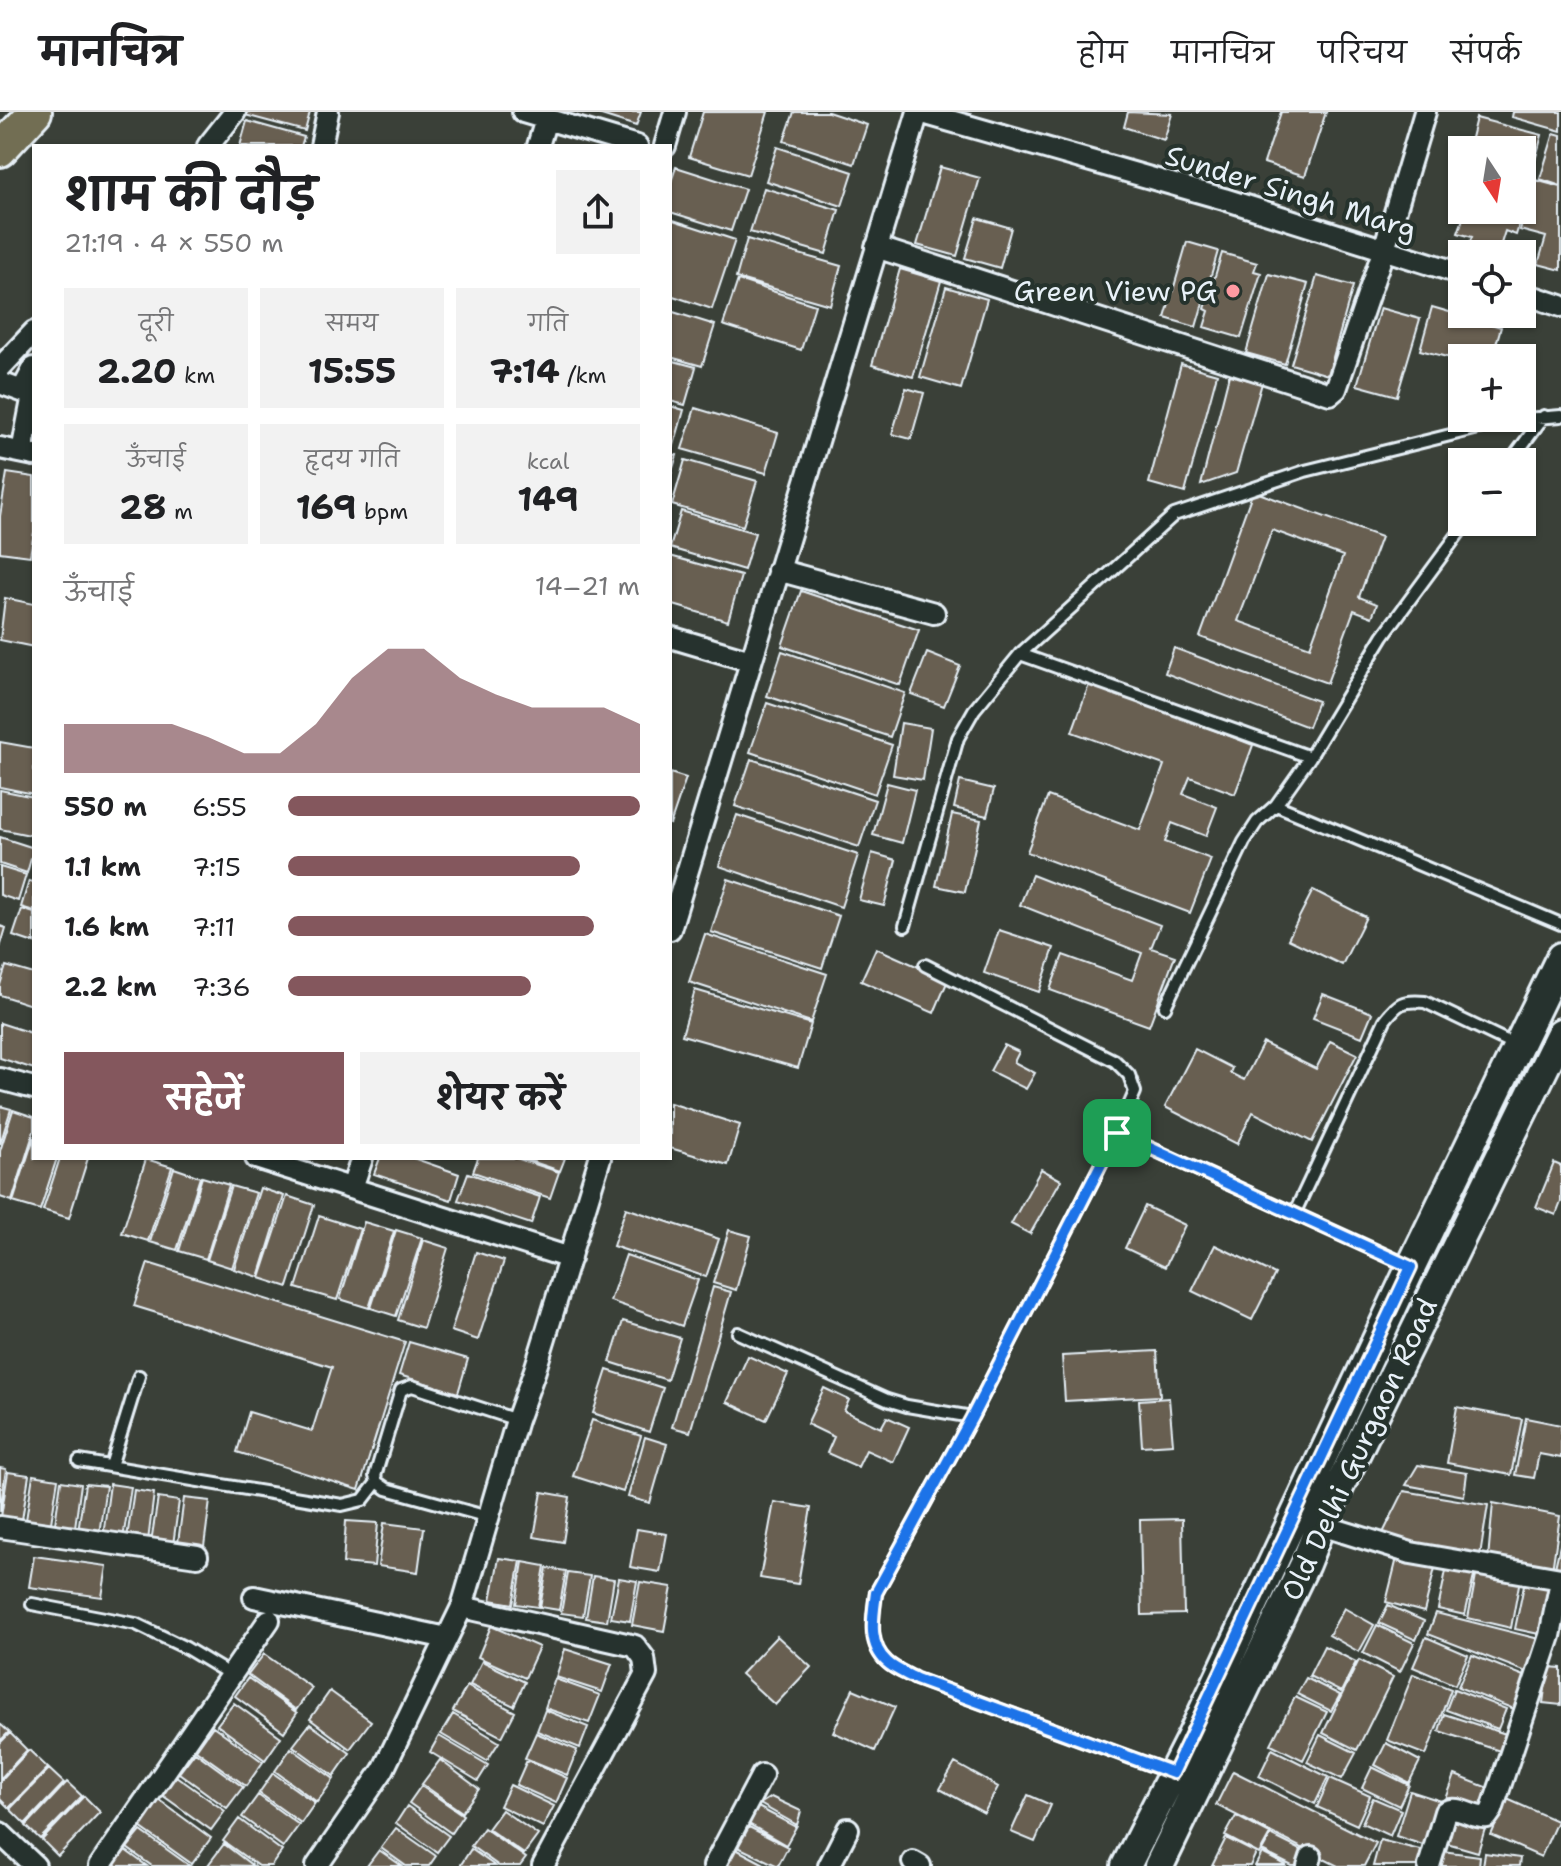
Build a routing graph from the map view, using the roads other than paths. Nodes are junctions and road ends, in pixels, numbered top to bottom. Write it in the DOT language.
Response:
graph roads {
  1 [pos="35,112"];
  2 [pos="235,112"];
  3 [pos="328,112"];
  4 [pos="523,112"];
  5 [pos="675,112"];
  6 [pos="918,112"];
  7 [pos="1425,112"];
  8 [pos="957,117"];
  9 [pos="546,119"];
  10 [pos="210,144"];
  11 [pos="321,144"];
  12 [pos="539,144"];
  13 [pos="630,144"];
  14 [pos="666,144"];
  15 [pos="0,150"];
  16 [pos="876,247"];
  17 [pos="1384,249"];
  18 [pos="1448,270"];
  19 [pos="1536,298"];
  20 [pos="1561,306"];
  21 [pos="32,334"];
  22 [pos="0,368"];
  23 [pos="0,383"];
  24 [pos="30,394"];
  25 [pos="1544,416"];
  26 [pos="1561,416"];
  27 [pos="0,448"];
  28 [pos="1520,448"];
  29 [pos="28,453"];
  30 [pos="1457,536"];
  31 [pos="778,570"];
  32 [pos="934,613"];
  33 [pos="672,638"];
  34 [pos="1020,654"];
  35 [pos="751,661"];
  36 [pos="1310,757"];
  37 [pos="1276,805"];
  38 [pos="678,873"];
  39 [pos="672,915"];
  40 [pos="1561,924"];
  41 [pos="905,926"];
  42 [pos="1561,957"];
  43 [pos="925,965"];
  44 [pos="1165,1007"];
  45 [pos="1561,1033"];
  46 [pos="1518,1047"];
  47 [pos="1547,1061"];
  48 [pos="0,1079"];
  49 [pos="32,1087"];
  50 [pos="1117,1133"];
  51 [pos="262,1160"];
  52 [pos="361,1160"];
  53 [pos="599,1160"];
  54 [pos="352,1188"];
  55 [pos="1295,1212"];
  56 [pos="570,1258"];
  57 [pos="1411,1267"];
  58 [pos="738,1333"];
  59 [pos="139,1376"];
  60 [pos="972,1417"];
  61 [pos="517,1420"];
  62 [pos="79,1461"];
  63 [pos="111,1466"];
  64 [pos="377,1482"];
  65 [pos="488,1517"];
  66 [pos="1308,1521"];
  67 [pos="0,1527"];
  68 [pos="197,1556"];
  69 [pos="1561,1580"];
  70 [pos="254,1597"];
  71 [pos="32,1604"];
  72 [pos="462,1607"];
  73 [pos="269,1620"];
  74 [pos="447,1638"];
  75 [pos="231,1675"];
  76 [pos="1173,1773"];
  77 [pos="762,1775"];
  78 [pos="1199,1787"];
  79 [pos="848,1829"];
  80 [pos="0,1833"];
  81 [pos="35,1866"];
  82 [pos="100,1866"];
  83 [pos="317,1866"];
  84 [pos="543,1866"];
  85 [pos="714,1866"];
  86 [pos="829,1866"];
  87 [pos="1126,1866"];
  88 [pos="1159,1866"];
  89 [pos="1429,1866"];
  1 -- 15 [label="main road"];
  2 -- 10 [label="street"];
  3 -- 11 [label="street"];
  4 -- 9 [label="street"];
  5 -- 14 [label="street"];
  6 -- 8 [label="street, Sunder Singh Marg"];
  6 -- 16 [label="street"];
  7 -- 17 [label="street"];
  8 -- 17 [label="street, Sunder Singh Marg"];
  9 -- 12 [label="street"];
  9 -- 13 [label="street"];
  16 -- 17 [label="street"];
  16 -- 31 [label="street"];
  17 -- 18 [label="street, Sunder Singh Marg"];
  19 -- 20 [label="street"];
  21 -- 22 [label="street"];
  23 -- 24 [label="street"];
  24 -- 29 [label="street"];
  25 -- 26 [label="lane"];
  25 -- 28 [label="lane"];
  25 -- 34 [label="lane"];
  27 -- 29 [label="street"];
  30 -- 36 [label="lane"];
  31 -- 32 [label="street"];
  31 -- 35 [label="street"];
  33 -- 35 [label="street"];
  34 -- 36 [label="lane"];
  34 -- 41 [label="lane"];
  35 -- 38 [label="street"];
  36 -- 37 [label="lane"];
  37 -- 40 [label="lane"];
  37 -- 44 [label="lane"];
  38 -- 39 [label="street"];
  42 -- 46 [label="main road, Old Delhi Gurgaon Road"];
  43 -- 50 [label="lane"];
  45 -- 47 [label="main road, Old Delhi Gurgaon Road"];
  46 -- 47 [label="street"];
  46 -- 55 [label="lane"];
  46 -- 57 [label="main road, Old Delhi Gurgaon Road"];
  47 -- 66 [label="main road, Old Delhi Gurgaon Road"];
  48 -- 49 [label="street"];
  50 -- 55 [label="lane"];
  50 -- 60 [label="lane"];
  51 -- 54 [label="street"];
  52 -- 54 [label="street"];
  53 -- 56 [label="street"];
  54 -- 56 [label="street"];
  55 -- 57 [label="lane"];
  56 -- 61 [label="street"];
  57 -- 66 [label="main road, Old Delhi Gurgaon Road"];
  58 -- 60 [label="lane"];
  59 -- 63 [label="lane"];
  60 -- 76 [label="lane"];
  61 -- 64 [label="lane"];
  61 -- 65 [label="street"];
  62 -- 63 [label="lane"];
  63 -- 64 [label="lane"];
  64 -- 65 [label="lane"];
  65 -- 72 [label="street"];
  66 -- 69 [label="street"];
  66 -- 76 [label="main road, Old Delhi Gurgaon Road"];
  66 -- 78 [label="main road, Old Delhi Gurgaon Road"];
  67 -- 68 [label="street"];
  69 -- 89 [label="street"];
  70 -- 74 [label="street"];
  71 -- 75 [label="lane"];
  72 -- 74 [label="street"];
  72 -- 84 [label="street"];
  73 -- 75 [label="street"];
  74 -- 83 [label="street"];
  75 -- 82 [label="street"];
  76 -- 78 [label="street"];
  76 -- 87 [label="main road, Old Delhi Gurgaon Road"];
  77 -- 85 [label="street"];
  78 -- 88 [label="main road, Old Delhi Gurgaon Road"];
  79 -- 86 [label="street"];
  80 -- 81 [label="street"];
}
